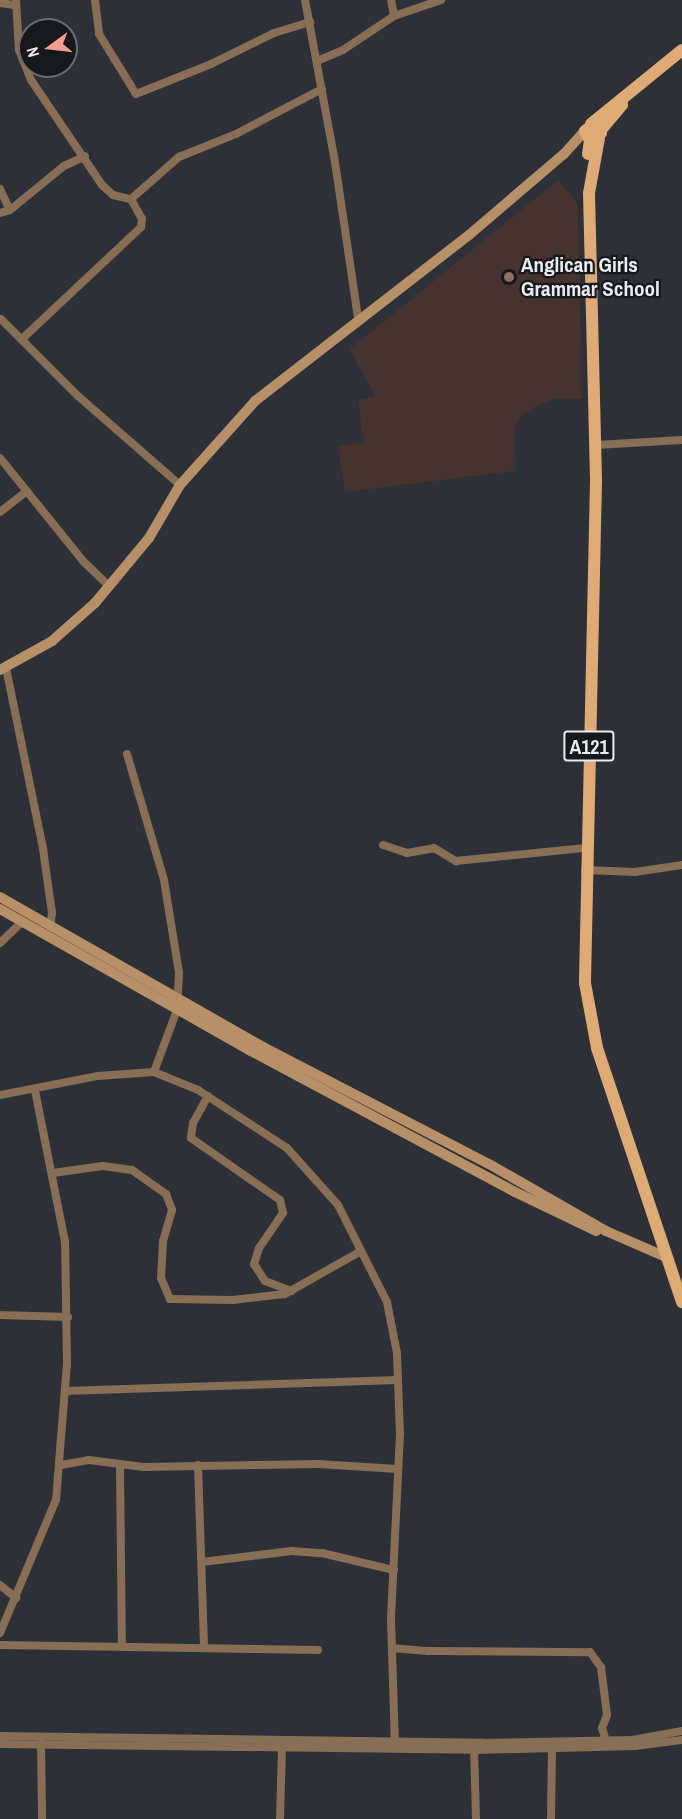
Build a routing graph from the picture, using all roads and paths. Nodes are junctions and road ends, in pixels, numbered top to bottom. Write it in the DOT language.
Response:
graph roads {
  1 [pos="95,0"];
  2 [pos="305,0"];
  3 [pos="391,0"];
  4 [pos="441,0"];
  5 [pos="15,2"];
  6 [pos="0,3"];
  7 [pos="394,16"];
  8 [pos="310,22"];
  9 [pos="682,50"];
  10 [pos="316,61"];
  11 [pos="322,89"];
  12 [pos="592,134"];
  13 [pos="85,156"];
  14 [pos="0,189"];
  15 [pos="131,199"];
  16 [pos="10,210"];
  17 [pos="0,213"];
  18 [pos="358,318"];
  19 [pos="1,319"];
  20 [pos="23,338"];
  21 [pos="682,440"];
  22 [pos="596,445"];
  23 [pos="0,458"];
  24 [pos="180,485"];
  25 [pos="27,491"];
  26 [pos="0,512"];
  27 [pos="107,584"];
  28 [pos="3,669"];
  29 [pos="127,754"];
  30 [pos="383,845"];
  31 [pos="585,848"];
  32 [pos="682,865"];
  33 [pos="585,870"];
  34 [pos="0,897"];
  35 [pos="0,909"];
  36 [pos="21,923"];
  37 [pos="50,927"];
  38 [pos="0,943"];
  39 [pos="178,997"];
  40 [pos="177,1010"];
  41 [pos="154,1072"];
  42 [pos="35,1090"];
  43 [pos="0,1095"];
  44 [pos="208,1096"];
  45 [pos="52,1173"];
  46 [pos="606,1231"];
  47 [pos="361,1251"];
  48 [pos="666,1257"];
  49 [pos="292,1292"];
  50 [pos="682,1302"];
  51 [pos="0,1315"];
  52 [pos="68,1317"];
  53 [pos="398,1380"];
  54 [pos="65,1390"];
  55 [pos="60,1465"];
  56 [pos="198,1465"];
  57 [pos="120,1466"];
  58 [pos="397,1469"];
  59 [pos="202,1563"];
  60 [pos="393,1570"];
  61 [pos="0,1584"];
  62 [pos="16,1598"];
  63 [pos="0,1633"];
  64 [pos="122,1644"];
  65 [pos="0,1645"];
  66 [pos="204,1646"];
  67 [pos="392,1648"];
  68 [pos="318,1650"];
  69 [pos="682,1731"];
  70 [pos="0,1736"];
  71 [pos="682,1740"];
  72 [pos="606,1741"];
  73 [pos="41,1743"];
  74 [pos="0,1744"];
  75 [pos="395,1745"];
  76 [pos="474,1746"];
  77 [pos="282,1748"];
  78 [pos="552,1748"];
  79 [pos="42,1819"];
  80 [pos="280,1819"];
  81 [pos="476,1819"];
  82 [pos="551,1819"];
  1 -- 8 [label="street"];
  2 -- 8 [label="street"];
  3 -- 7 [label="street"];
  4 -- 7 [label="street"];
  5 -- 6 [label="street"];
  5 -- 13 [label="street"];
  7 -- 10 [label="street"];
  8 -- 10 [label="street"];
  9 -- 12 [label="main road"];
  10 -- 11 [label="street"];
  11 -- 15 [label="street"];
  11 -- 18 [label="street"];
  12 -- 18 [label="main road"];
  12 -- 22 [label="main road, A121"];
  13 -- 15 [label="street"];
  13 -- 16 [label="street"];
  14 -- 16 [label="street"];
  15 -- 20 [label="street"];
  16 -- 17 [label="street"];
  18 -- 24 [label="main road"];
  19 -- 20 [label="street"];
  20 -- 24 [label="street"];
  21 -- 22 [label="street"];
  22 -- 31 [label="main road, A121"];
  23 -- 25 [label="street"];
  24 -- 27 [label="main road"];
  25 -- 26 [label="street"];
  25 -- 27 [label="street"];
  27 -- 28 [label="main road"];
  28 -- 37 [label="street"];
  29 -- 39 [label="street"];
  30 -- 31 [label="street"];
  31 -- 33 [label="main road, A121"];
  32 -- 33 [label="street"];
  33 -- 48 [label="main road, A121"];
  34 -- 37 [label="main road"];
  35 -- 36 [label="main road"];
  36 -- 38 [label="street"];
  36 -- 40 [label="main road"];
  37 -- 39 [label="main road"];
  39 -- 40 [label="street"];
  39 -- 46 [label="main road"];
  40 -- 41 [label="street"];
  40 -- 46 [label="main road"];
  41 -- 42 [label="street"];
  41 -- 44 [label="street"];
  42 -- 43 [label="street"];
  42 -- 45 [label="street"];
  44 -- 47 [label="street"];
  44 -- 49 [label="street"];
  45 -- 49 [label="street"];
  45 -- 52 [label="street"];
  46 -- 48 [label="main road"];
  47 -- 49 [label="street"];
  47 -- 53 [label="street"];
  48 -- 50 [label="main road, A121"];
  51 -- 52 [label="street"];
  52 -- 54 [label="street"];
  53 -- 54 [label="street"];
  53 -- 58 [label="street"];
  54 -- 55 [label="street"];
  55 -- 57 [label="street"];
  55 -- 62 [label="street"];
  56 -- 57 [label="street"];
  56 -- 58 [label="street"];
  56 -- 59 [label="street"];
  57 -- 64 [label="street"];
  58 -- 60 [label="street"];
  59 -- 60 [label="street"];
  59 -- 66 [label="street"];
  60 -- 67 [label="street"];
  61 -- 62 [label="street"];
  62 -- 63 [label="street"];
  64 -- 65 [label="street"];
  64 -- 66 [label="street"];
  66 -- 68 [label="street"];
  67 -- 72 [label="street"];
  67 -- 75 [label="street"];
  69 -- 72 [label="street"];
  70 -- 73 [label="street"];
  71 -- 78 [label="street"];
  72 -- 76 [label="street"];
  73 -- 74 [label="street"];
  73 -- 75 [label="street"];
  73 -- 77 [label="street"];
  73 -- 79 [label="street"];
  75 -- 76 [label="street"];
  75 -- 77 [label="street"];
  76 -- 78 [label="street"];
  76 -- 81 [label="street"];
  77 -- 80 [label="street"];
  78 -- 82 [label="street"];
}
